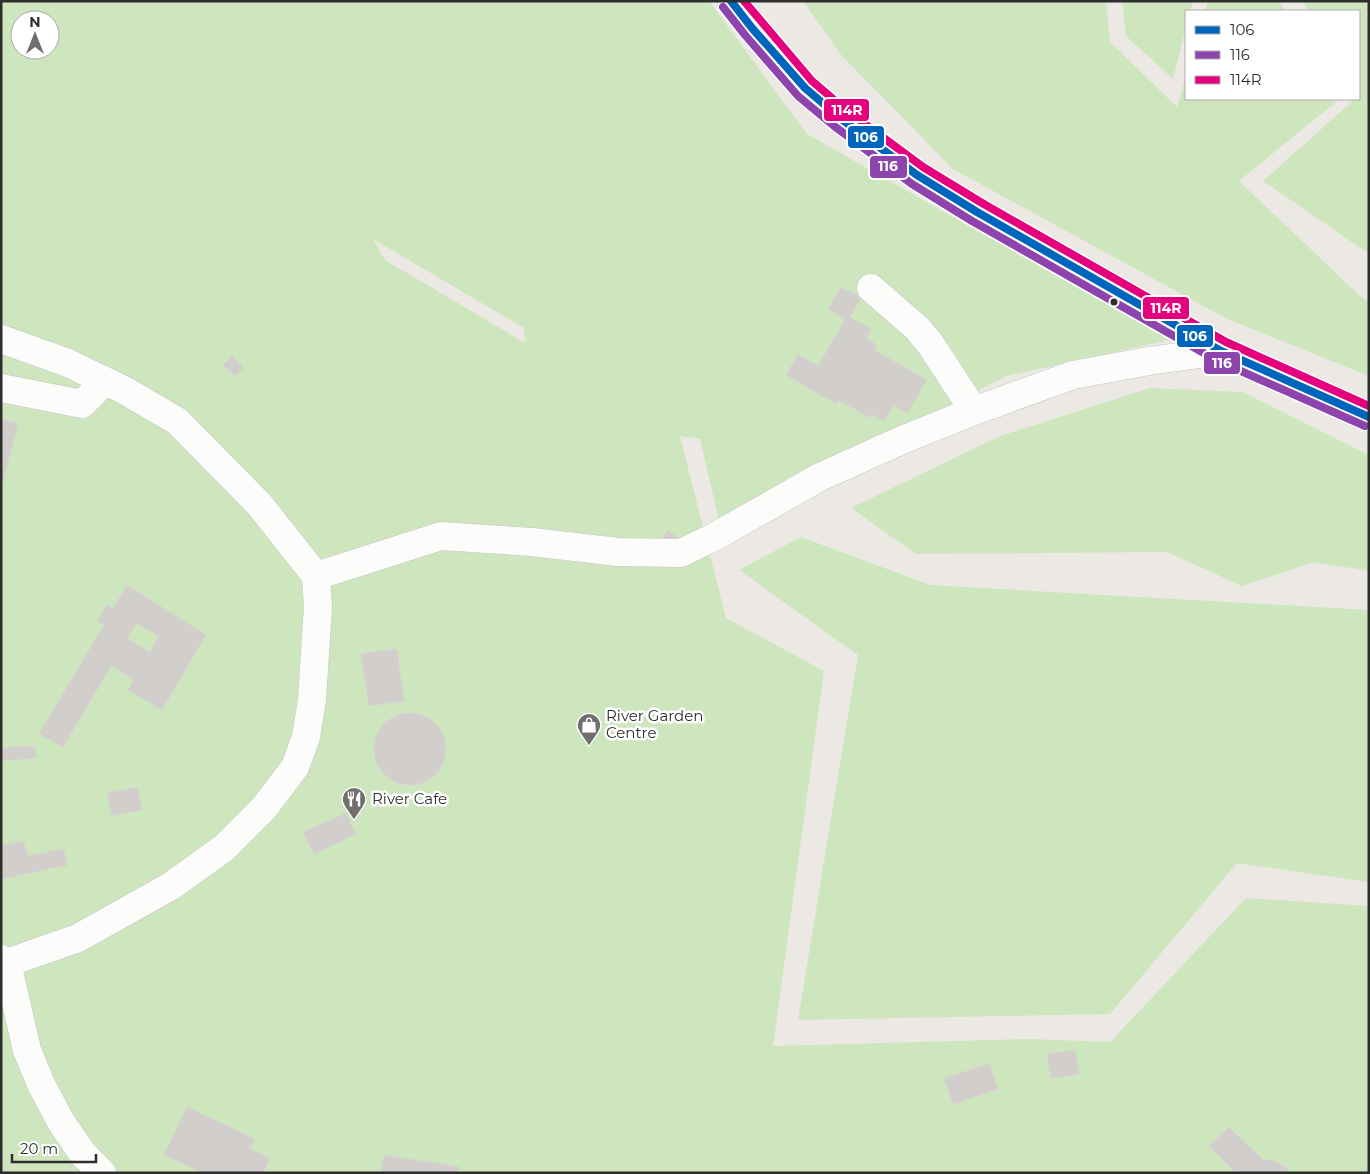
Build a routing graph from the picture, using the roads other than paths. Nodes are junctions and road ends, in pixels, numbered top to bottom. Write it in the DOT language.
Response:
graph roads {
  1 [pos="731,1"];
  2 [pos="871,288"];
  3 [pos="1,339"];
  4 [pos="1221,351"];
  5 [pos="105,381"];
  6 [pos="1,388"];
  7 [pos="974,411"];
  8 [pos="1369,417"];
  9 [pos="316,576"];
  10 [pos="4,961"];
  11 [pos="102,1173"];
  1 -- 4 [label="main road"];
  2 -- 7 [label="street"];
  3 -- 5 [label="street"];
  4 -- 7 [label="street"];
  4 -- 8 [label="main road"];
  5 -- 6 [label="street"];
  5 -- 9 [label="street"];
  7 -- 9 [label="street"];
  9 -- 10 [label="street"];
  10 -- 11 [label="street"];
}
